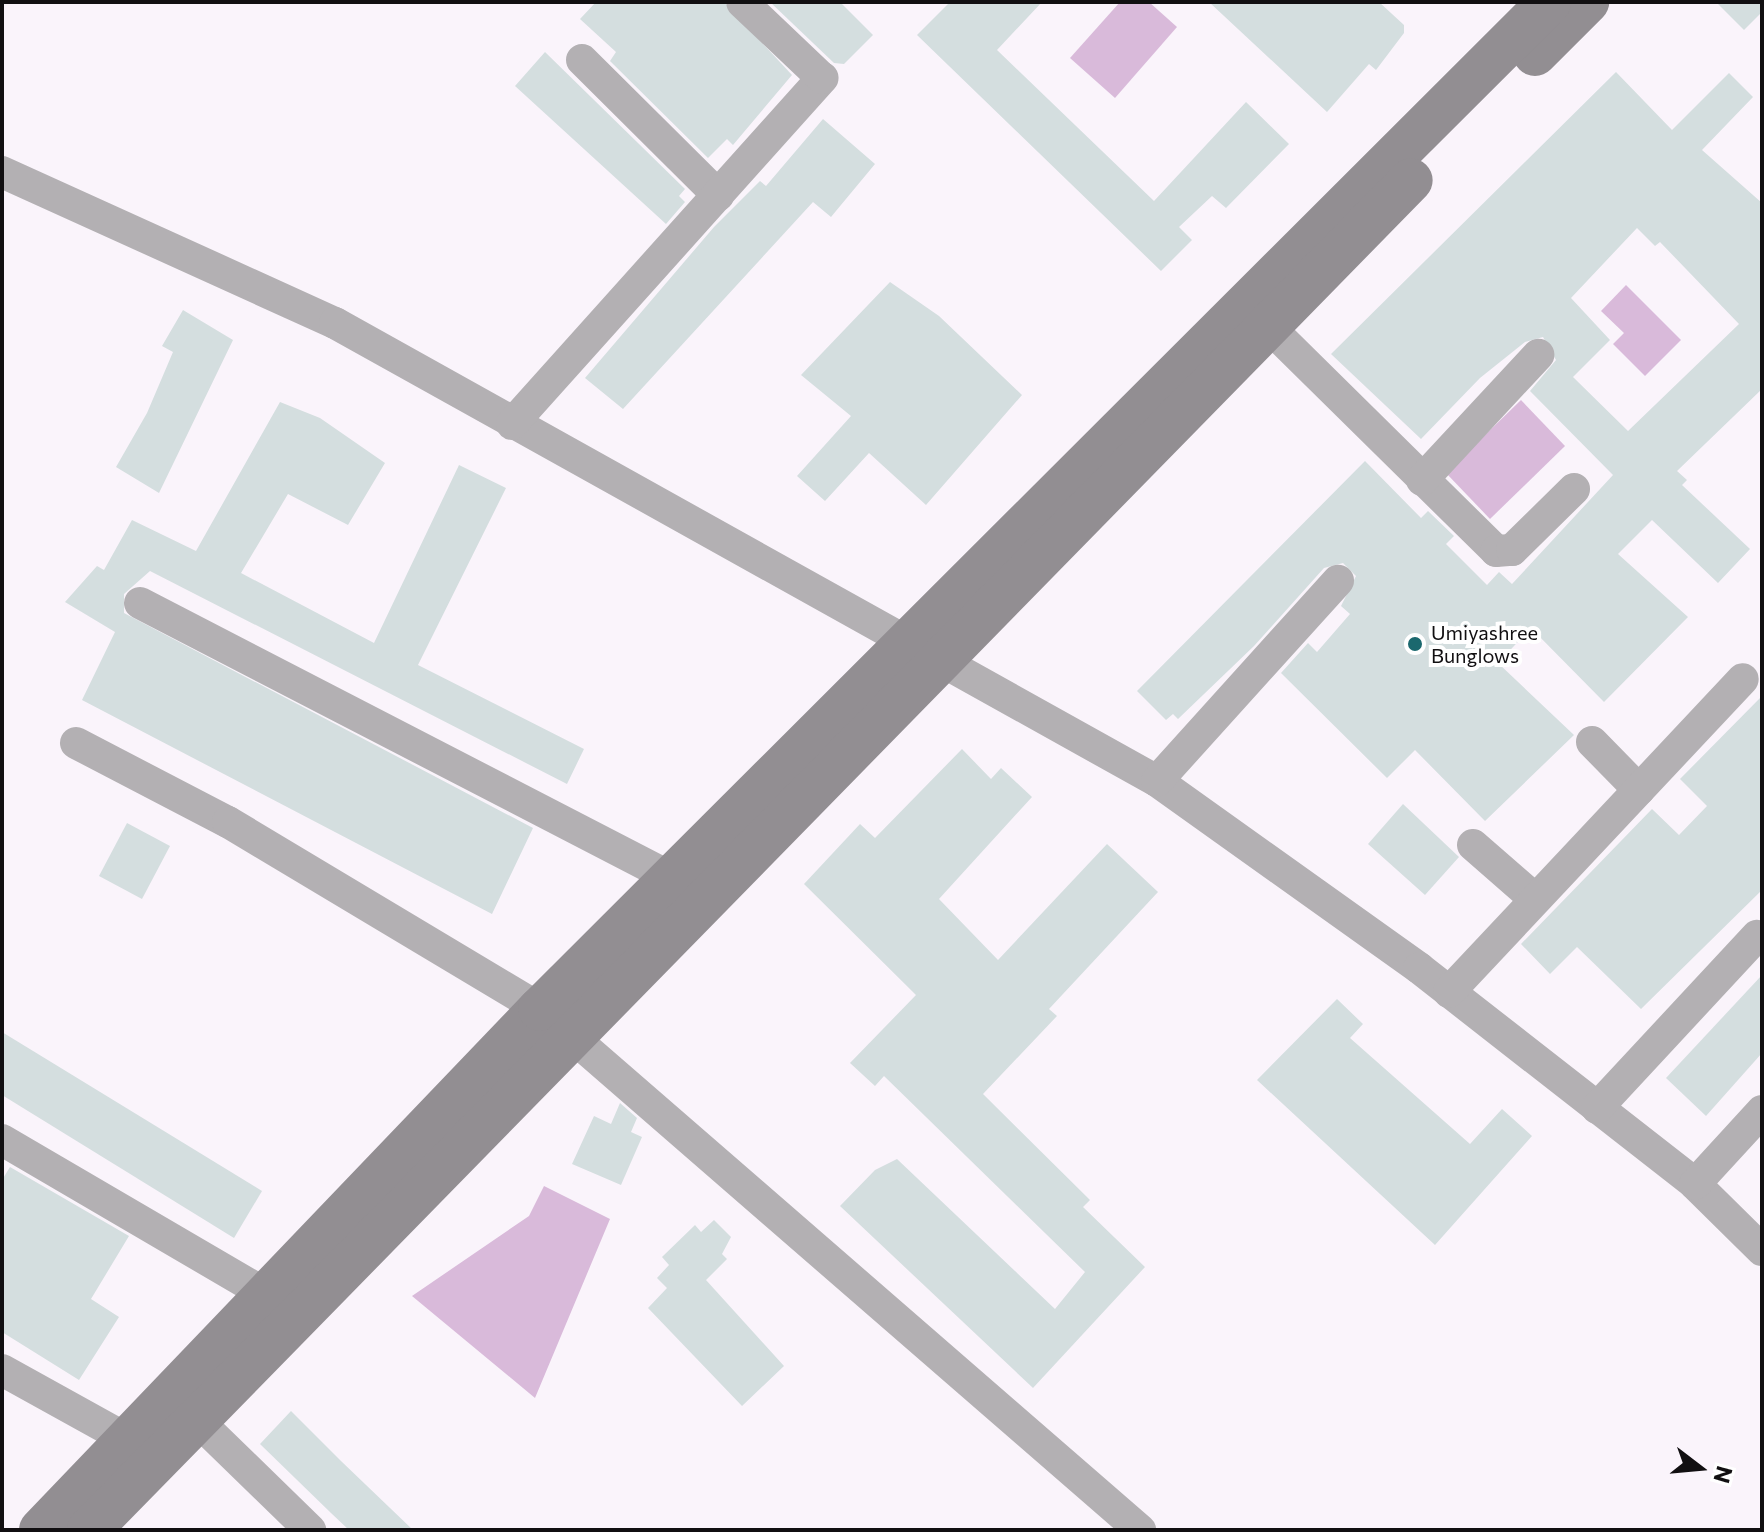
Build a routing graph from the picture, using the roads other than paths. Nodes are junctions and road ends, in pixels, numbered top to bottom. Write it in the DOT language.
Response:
graph roads {
  1 [pos="742,2"];
  2 [pos="1549,2"];
  3 [pos="1587,2"];
  4 [pos="582,60"];
  5 [pos="2,172"];
  6 [pos="718,195"];
  7 [pos="1268,326"];
  8 [pos="1538,355"];
  9 [pos="512,424"];
  10 [pos="1422,480"];
  11 [pos="1574,489"];
  12 [pos="1338,581"];
  13 [pos="140,603"];
  14 [pos="923,651"];
  15 [pos="1743,679"];
  16 [pos="1592,742"];
  17 [pos="76,743"];
  18 [pos="1157,781"];
  19 [pos="1639,790"];
  20 [pos="1473,845"];
  21 [pos="670,877"];
  22 [pos="1535,899"];
  23 [pos="1757,936"];
  24 [pos="1449,992"];
  25 [pos="540,1009"];
  26 [pos="572,1037"];
  27 [pos="1597,1108"];
  28 [pos="1762,1111"];
  29 [pos="2,1140"];
  30 [pos="1695,1184"];
  31 [pos="1762,1250"];
  32 [pos="269,1296"];
  33 [pos="2,1370"];
  34 [pos="197,1420"];
  35 [pos="130,1441"];
  36 [pos="41,1530"];
  37 [pos="89,1530"];
  38 [pos="310,1530"];
  39 [pos="1140,1530"];
  1 -- 6 [label="street"];
  2 -- 14 [label="street"];
  3 -- 7 [label="street"];
  4 -- 6 [label="street"];
  5 -- 9 [label="street"];
  6 -- 9 [label="street"];
  7 -- 10 [label="street"];
  7 -- 14 [label="street"];
  8 -- 10 [label="street"];
  9 -- 14 [label="street"];
  10 -- 11 [label="street"];
  12 -- 18 [label="street"];
  13 -- 21 [label="street"];
  14 -- 18 [label="street"];
  14 -- 21 [label="street"];
  14 -- 26 [label="street"];
  15 -- 19 [label="street"];
  16 -- 19 [label="street"];
  17 -- 25 [label="street"];
  18 -- 24 [label="street"];
  19 -- 22 [label="street"];
  20 -- 22 [label="street"];
  21 -- 25 [label="street"];
  22 -- 24 [label="street"];
  23 -- 27 [label="street"];
  24 -- 27 [label="street"];
  25 -- 26 [label="street"];
  25 -- 32 [label="street"];
  26 -- 34 [label="street"];
  26 -- 39 [label="street"];
  27 -- 30 [label="street"];
  28 -- 30 [label="street"];
  29 -- 32 [label="street"];
  30 -- 31 [label="street"];
  32 -- 35 [label="street"];
  33 -- 35 [label="street"];
  34 -- 37 [label="street"];
  34 -- 38 [label="street"];
  35 -- 36 [label="street"];
}
